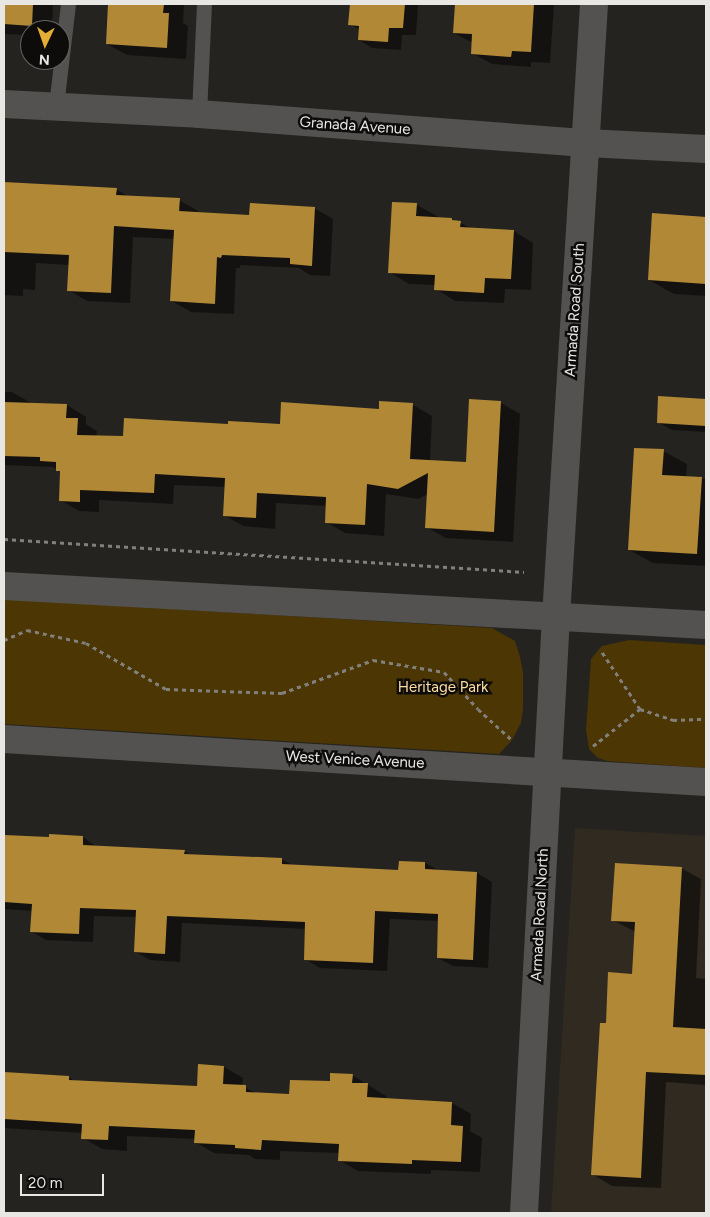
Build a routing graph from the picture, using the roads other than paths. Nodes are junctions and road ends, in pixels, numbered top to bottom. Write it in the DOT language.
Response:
graph roads {
  1 [pos="68,4"];
  2 [pos="204,4"];
  3 [pos="594,4"];
  4 [pos="4,104"];
  5 [pos="56,106"];
  6 [pos="199,114"];
  7 [pos="586,143"];
  8 [pos="706,149"];
  9 [pos="4,586"];
  10 [pos="556,617"];
  11 [pos="706,625"];
  12 [pos="4,739"];
  13 [pos="548,771"];
  14 [pos="706,782"];
  15 [pos="524,1213"];
  1 -- 5 [label="lane"];
  2 -- 6 [label="lane"];
  3 -- 7 [label="street, Armada Road South"];
  4 -- 5 [label="street, Granada Avenue"];
  5 -- 6 [label="street, Granada Avenue"];
  6 -- 7 [label="street, Granada Avenue"];
  7 -- 8 [label="street, Granada Avenue"];
  7 -- 10 [label="street, Armada Road South"];
  9 -- 10 [label="street"];
  10 -- 11 [label="street"];
  10 -- 13 [label="street, Armada Road North"];
  12 -- 13 [label="street, West Venice Avenue"];
  13 -- 14 [label="street, West Venice Avenue"];
  13 -- 15 [label="street, Armada Road North"];
}
